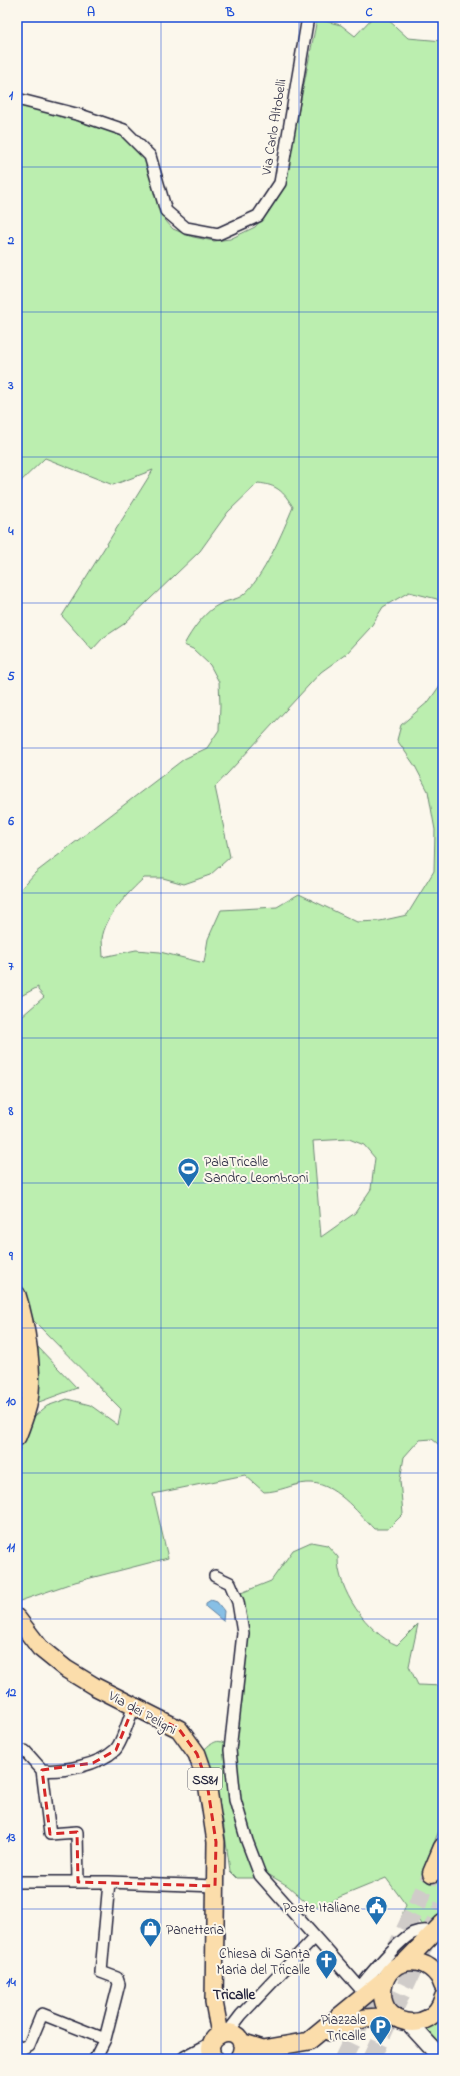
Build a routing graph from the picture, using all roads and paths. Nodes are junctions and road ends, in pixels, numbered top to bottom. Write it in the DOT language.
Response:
graph roads {
  1 [pos="308,17"];
  2 [pos="17,99"];
  3 [pos="17,1295"];
  4 [pos="26,1340"];
  5 [pos="17,1355"];
  6 [pos="17,1437"];
  7 [pos="215,1576"];
  8 [pos="17,1618"];
  9 [pos="134,1705"];
  10 [pos="24,1750"];
  11 [pos="42,1770"];
  12 [pos="443,1847"];
  13 [pos="432,1873"];
  14 [pos="17,1882"];
  15 [pos="78,1882"];
  16 [pos="109,1882"];
  17 [pos="215,1886"];
  18 [pos="439,1927"];
  19 [pos="315,1937"];
  20 [pos="404,1963"];
  21 [pos="386,1978"];
  22 [pos="442,1979"];
  23 [pos="361,1993"];
  24 [pos="442,2005"];
  25 [pos="402,2020"];
  26 [pos="105,2039"];
  27 [pos="309,2041"];
  28 [pos="223,2042"];
  29 [pos="17,2046"];
  30 [pos="95,2059"];
  31 [pos="186,2059"];
  32 [pos="238,2059"];
  33 [pos="260,2059"];
  34 [pos="442,2059"];
  1 -- 2 [label="street, Via Carlo Altobelli"];
  3 -- 4 [label="main road"];
  4 -- 5 [label="street"];
  4 -- 6 [label="main road"];
  7 -- 19 [label="street"];
  8 -- 9 [label="main road, Via dei Peligni / SS81"];
  9 -- 11 [label="street"];
  9 -- 17 [label="main road, Via dei Peligni / SS81"];
  10 -- 11 [label="street"];
  11 -- 15 [label="street"];
  12 -- 13 [label="highway"];
  14 -- 15 [label="street"];
  15 -- 16 [label="street"];
  16 -- 17 [label="street"];
  16 -- 26 [label="street"];
  17 -- 28 [label="main road, Via dei Peligni / SS81"];
  18 -- 20 [label="main road"];
  18 -- 23 [label="street"];
  19 -- 23 [label="street"];
  19 -- 28 [label="street"];
  20 -- 21 [label="main road"];
  20 -- 22 [label="main road"];
  21 -- 23 [label="main road"];
  21 -- 25 [label="main road"];
  23 -- 27 [label="main road"];
  24 -- 25 [label="main road"];
  25 -- 27 [label="main road"];
  25 -- 34 [label="main road"];
  26 -- 29 [label="street"];
  26 -- 30 [label="street"];
  27 -- 28 [label="main road"];
  27 -- 33 [label="main road"];
  28 -- 31 [label="main road"];
  28 -- 32 [label="main road"];
}
